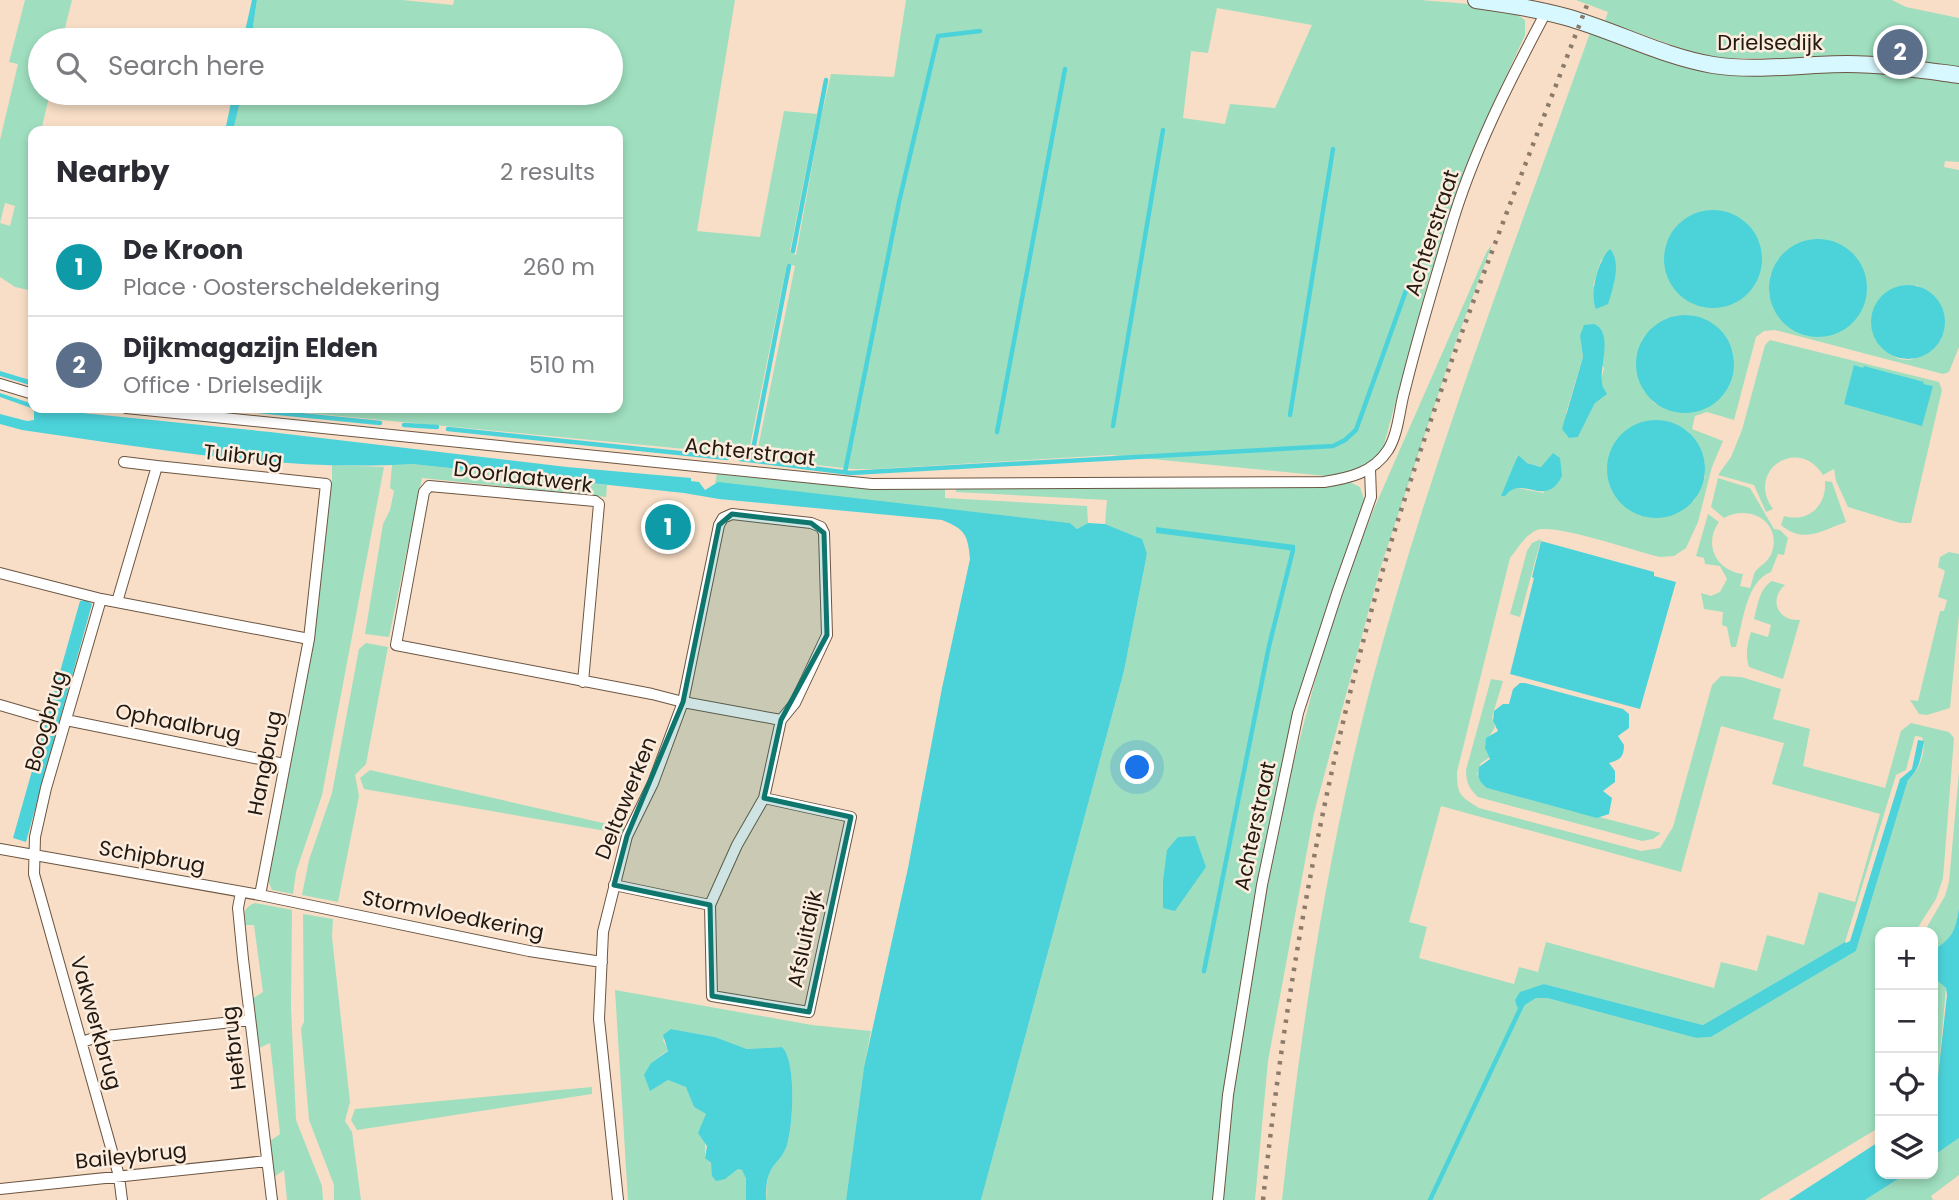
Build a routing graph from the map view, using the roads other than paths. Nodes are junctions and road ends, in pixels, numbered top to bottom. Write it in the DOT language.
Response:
graph roads {
  1 [pos="1476,0"];
  2 [pos="1546,12"];
  3 [pos="1959,75"];
  4 [pos="0,384"];
  5 [pos="28,392"];
  6 [pos="175,413"];
  7 [pos="124,462"];
  8 [pos="157,466"];
  9 [pos="1370,469"];
  10 [pos="326,484"];
  11 [pos="0,573"];
  12 [pos="101,599"];
  13 [pos="117,602"];
  14 [pos="309,639"];
  15 [pos="583,682"];
  16 [pos="683,702"];
  17 [pos="0,705"];
  18 [pos="41,716"];
  19 [pos="66,720"];
  20 [pos="782,720"];
  21 [pos="284,764"];
  22 [pos="764,798"];
  23 [pos="0,849"];
  24 [pos="33,856"];
  25 [pos="614,884"];
  26 [pos="241,892"];
  27 [pos="260,895"];
  28 [pos="298,903"];
  29 [pos="710,905"];
  30 [pos="602,962"];
  31 [pos="250,1020"];
  32 [pos="82,1042"];
  33 [pos="267,1161"];
  34 [pos="118,1176"];
  35 [pos="0,1189"];
  36 [pos="122,1200"];
  37 [pos="272,1200"];
  38 [pos="618,1200"];
  39 [pos="1218,1200"];
  1 -- 2 [label="street, Drielsedijk"];
  2 -- 3 [label="street, Drielsedijk"];
  2 -- 9 [label="street, Achterstraat"];
  4 -- 5 [label="street"];
  6 -- 9 [label="street, Achterstraat"];
  7 -- 8 [label="street, Tuibrug"];
  8 -- 10 [label="street, Tuibrug"];
  8 -- 13 [label="street"];
  9 -- 39 [label="street, Achterstraat"];
  10 -- 14 [label="street, Hangbrug"];
  11 -- 12 [label="street"];
  12 -- 13 [label="street"];
  12 -- 19 [label="street, Boogbrug"];
  13 -- 14 [label="street"];
  14 -- 21 [label="street, Hangbrug"];
  15 -- 15 [label="street, Doorlaatwerk"];
  15 -- 16 [label="street"];
  16 -- 20 [label="street"];
  16 -- 20 [label="street, Deltawerken"];
  16 -- 25 [label="street, Deltawerken"];
  17 -- 18 [label="street"];
  19 -- 21 [label="street, Ophaalbrug"];
  19 -- 24 [label="street, Boogbrug"];
  20 -- 22 [label="street, Afsluitdijk"];
  21 -- 27 [label="street, Hangbrug"];
  22 -- 29 [label="street, Afsluitdijk"];
  22 -- 29 [label="street, Afsluitdijk"];
  23 -- 24 [label="street, Schipbrug"];
  24 -- 26 [label="street, Schipbrug"];
  24 -- 32 [label="street, Vakwerkbrug"];
  25 -- 29 [label="street"];
  25 -- 30 [label="street, Deltawerken"];
  26 -- 27 [label="street, Schipbrug"];
  26 -- 31 [label="street, Hefbrug"];
  27 -- 28 [label="street, Schipbrug"];
  28 -- 30 [label="street, Stormvloedkering"];
  30 -- 38 [label="street, Deltawerken"];
  31 -- 32 [label="street"];
  31 -- 33 [label="street, Hefbrug"];
  32 -- 34 [label="street, Vakwerkbrug"];
  33 -- 34 [label="street, Baileybrug"];
  33 -- 37 [label="street, Hefbrug"];
  34 -- 35 [label="street, Baileybrug"];
  34 -- 36 [label="street, Vakwerkbrug"];
}
